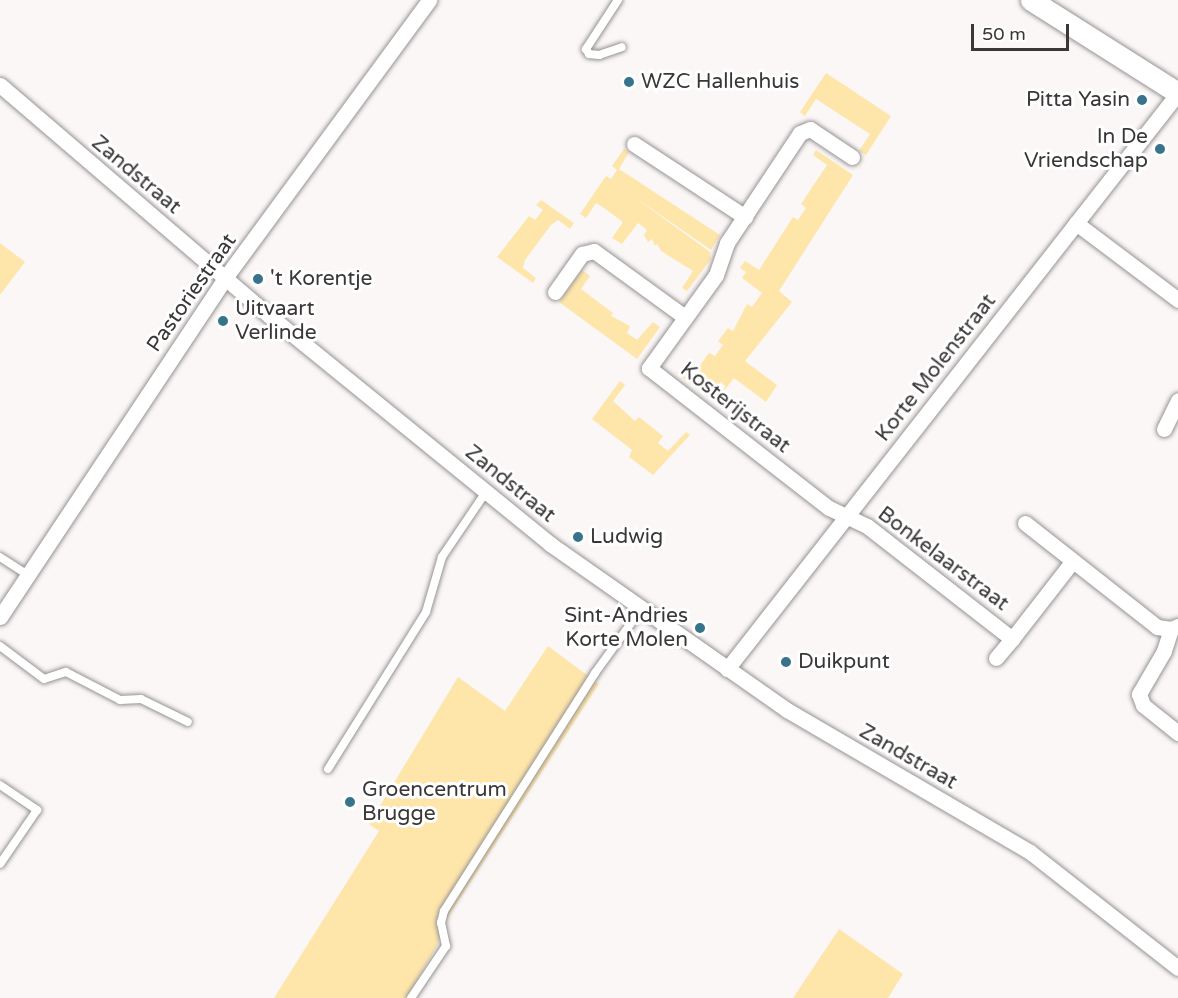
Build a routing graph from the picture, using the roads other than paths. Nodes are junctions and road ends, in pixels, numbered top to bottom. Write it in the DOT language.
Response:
graph roads {
  1 [pos="429,0"];
  2 [pos="618,0"];
  3 [pos="1031,0"];
  4 [pos="622,47"];
  5 [pos="0,85"];
  6 [pos="1178,93"];
  7 [pos="634,144"];
  8 [pos="852,157"];
  9 [pos="745,216"];
  10 [pos="1076,223"];
  11 [pos="225,278"];
  12 [pos="555,292"];
  13 [pos="1178,300"];
  14 [pos="685,317"];
  15 [pos="1178,400"];
  16 [pos="1164,429"];
  17 [pos="486,492"];
  18 [pos="847,515"];
  19 [pos="1025,523"];
  20 [pos="0,557"];
  21 [pos="1072,562"];
  22 [pos="28,575"];
  23 [pos="642,608"];
  24 [pos="0,617"];
  25 [pos="1174,628"];
  26 [pos="1012,639"];
  27 [pos="0,646"];
  28 [pos="996,658"];
  29 [pos="727,669"];
  30 [pos="188,722"];
  31 [pos="1178,733"];
  32 [pos="327,769"];
  33 [pos="0,785"];
  34 [pos="0,864"];
  35 [pos="1178,968"];
  36 [pos="411,998"];
  1 -- 11 [label="street, Pastoriestraat"];
  2 -- 4 [label="lane"];
  3 -- 6 [label="main road"];
  5 -- 11 [label="street, Zandstraat"];
  6 -- 10 [label="street, Korte Molenstraat"];
  7 -- 9 [label="street"];
  8 -- 9 [label="street, Kosterijstraat"];
  9 -- 14 [label="street, Kosterijstraat"];
  10 -- 13 [label="street"];
  10 -- 18 [label="street, Korte Molenstraat"];
  11 -- 17 [label="street, Zandstraat"];
  11 -- 22 [label="street, Pastoriestraat"];
  12 -- 14 [label="street"];
  14 -- 18 [label="street, Kosterijstraat"];
  15 -- 16 [label="street"];
  17 -- 23 [label="street, Zandstraat"];
  17 -- 32 [label="lane"];
  18 -- 26 [label="street, Bonkelaarstraat"];
  18 -- 29 [label="street, Korte Molenstraat"];
  19 -- 21 [label="street"];
  20 -- 22 [label="lane"];
  21 -- 25 [label="street"];
  21 -- 26 [label="street, Bonkelaarstraat"];
  22 -- 24 [label="street, Pastoriestraat"];
  23 -- 29 [label="street, Zandstraat"];
  23 -- 36 [label="lane"];
  25 -- 31 [label="street"];
  26 -- 28 [label="street, Bonkelaarstraat"];
  27 -- 30 [label="lane"];
  29 -- 35 [label="street, Zandstraat"];
  33 -- 34 [label="lane"];
}
